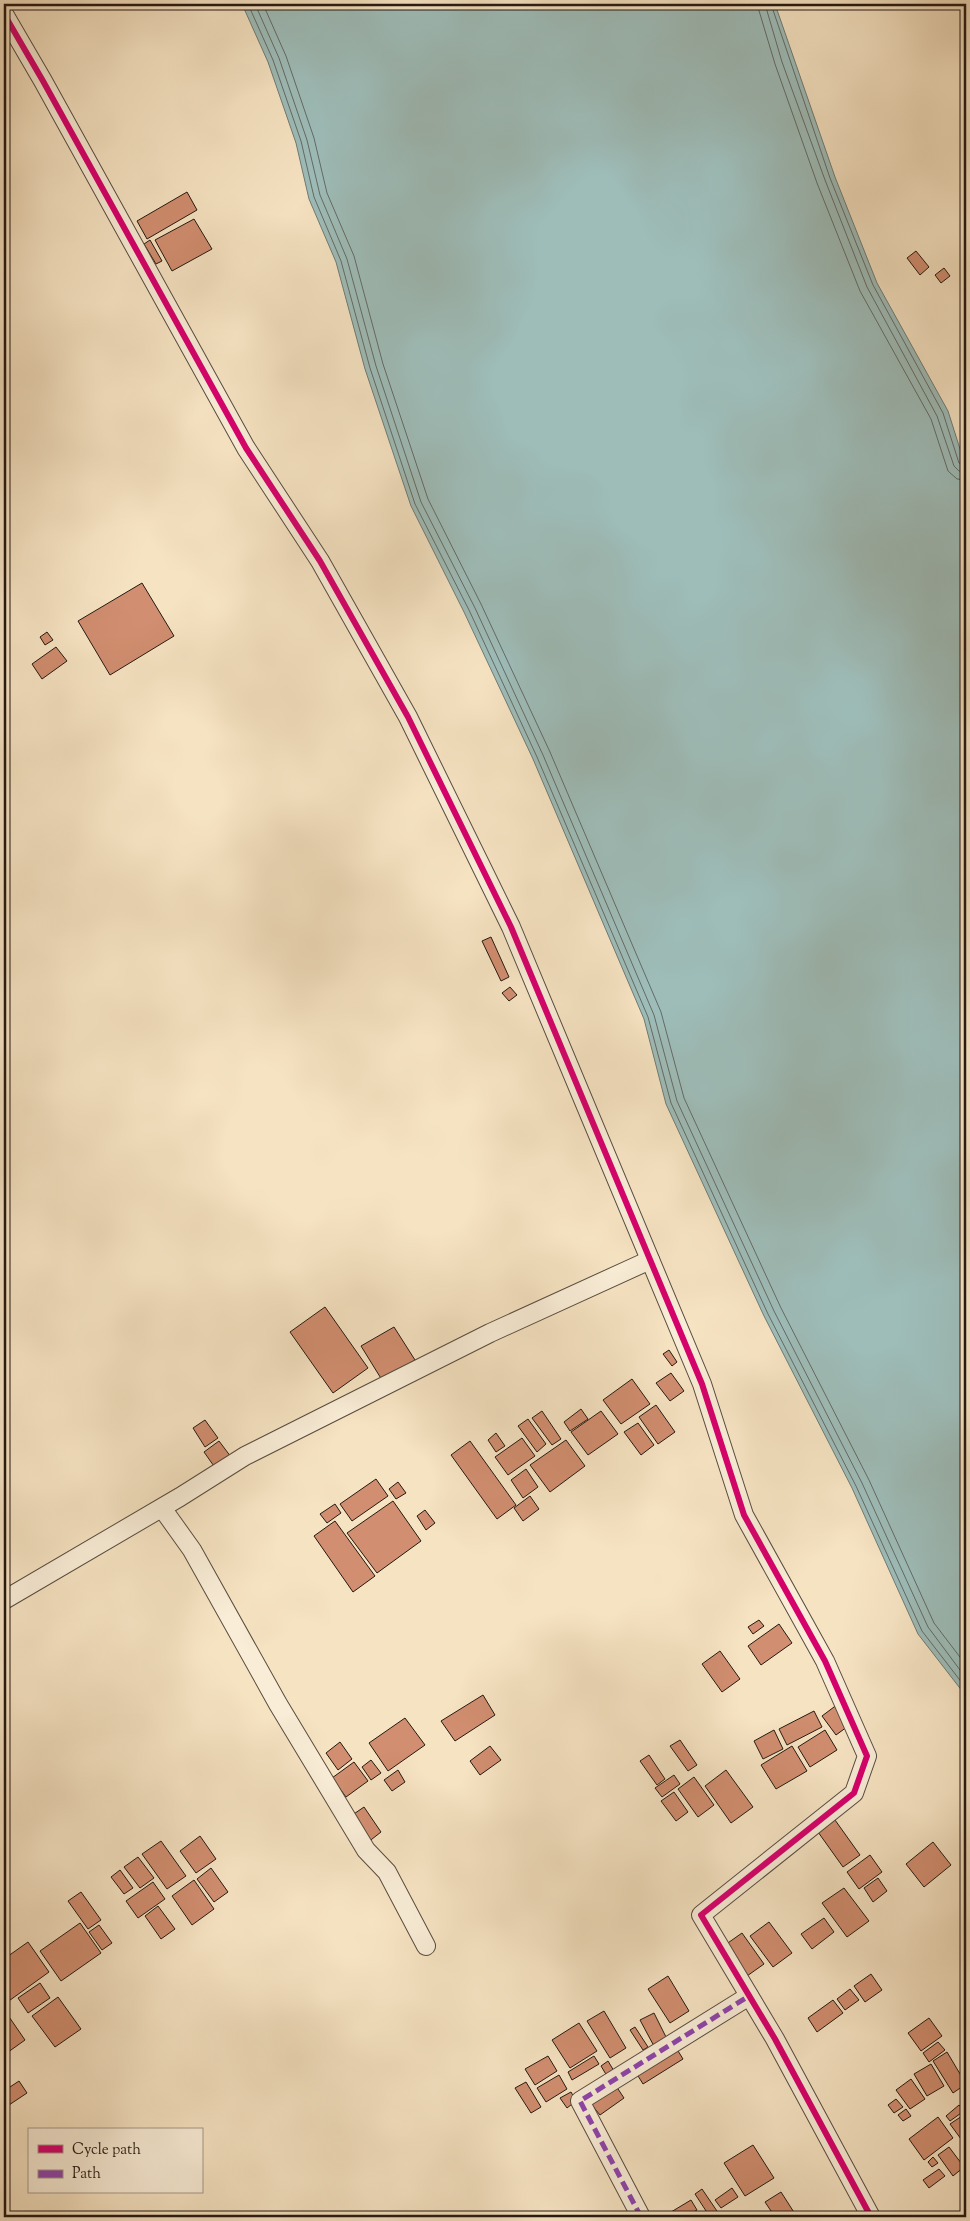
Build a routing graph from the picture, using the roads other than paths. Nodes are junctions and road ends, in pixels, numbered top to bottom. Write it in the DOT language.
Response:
graph roads {
  1 [pos="4,14"];
  2 [pos="650,1260"];
  3 [pos="162,1508"];
  4 [pos="4,1600"];
  5 [pos="426,1946"];
  6 [pos="749,1996"];
  7 [pos="641,2217"];
  8 [pos="871,2217"];
  1 -- 2 [label="street"];
  2 -- 3 [label="street"];
  2 -- 6 [label="street"];
  3 -- 4 [label="street"];
  3 -- 5 [label="street"];
  6 -- 7 [label="street"];
  6 -- 8 [label="street"];
}
